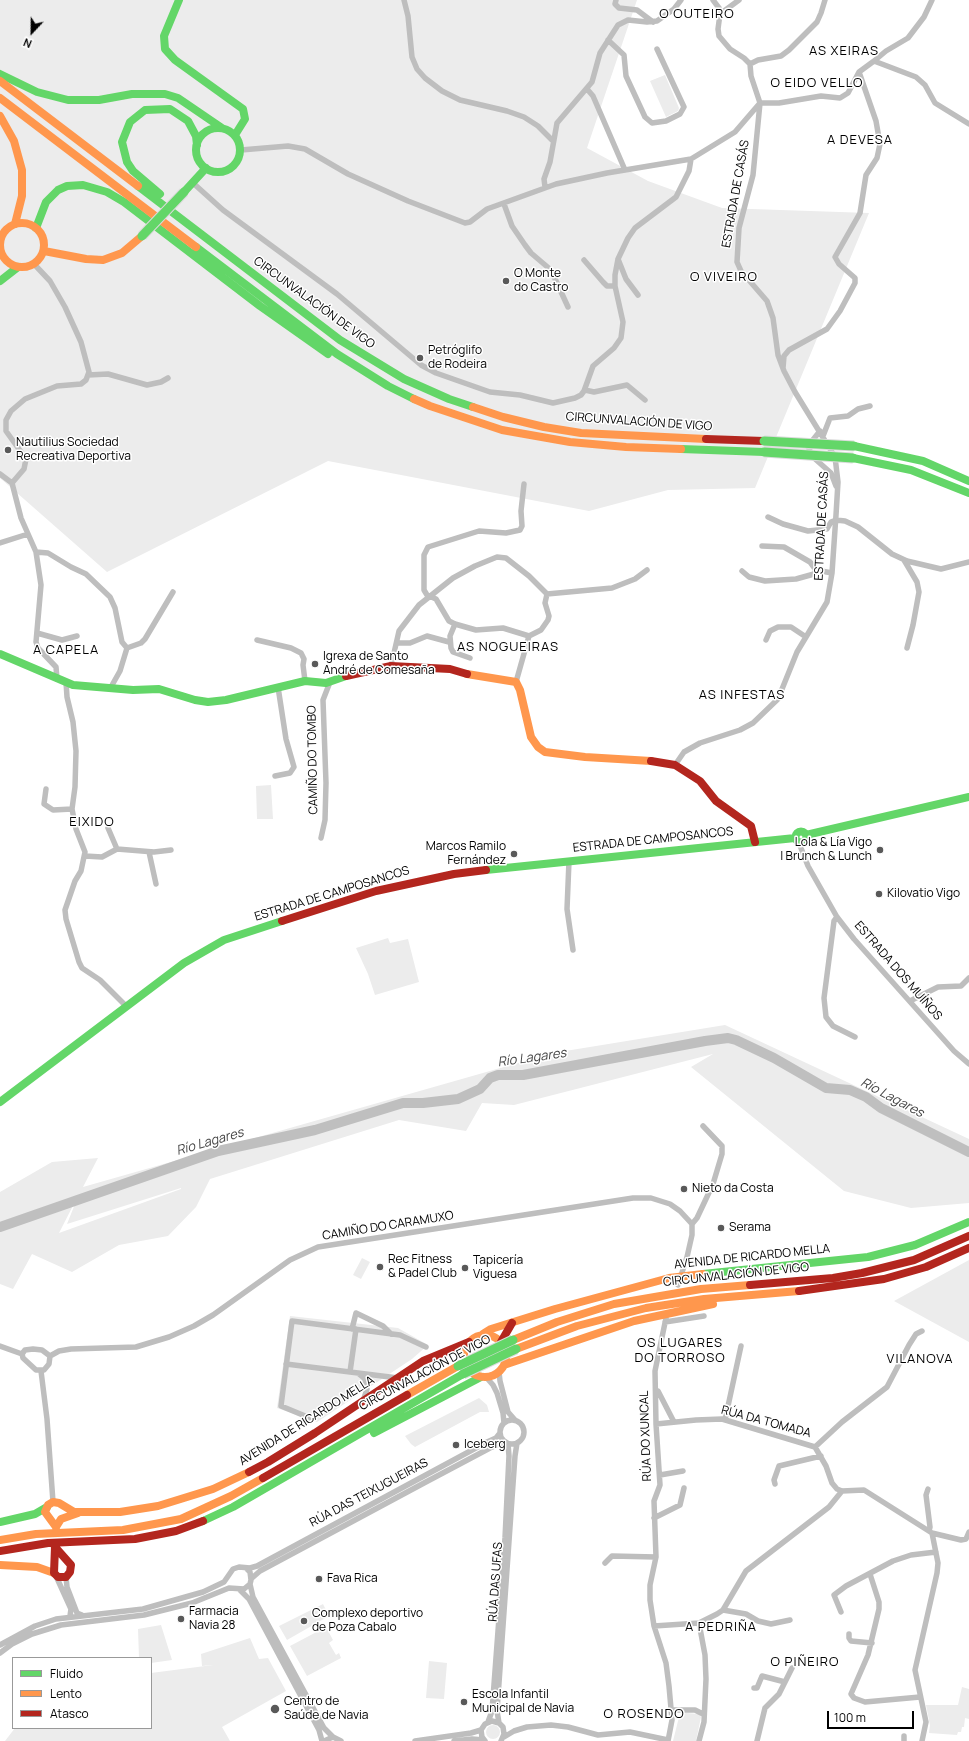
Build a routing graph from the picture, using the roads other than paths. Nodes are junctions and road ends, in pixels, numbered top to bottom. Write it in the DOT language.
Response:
graph roads {
  1 [pos="179,0"];
  2 [pos="404,0"];
  3 [pos="616,0"];
  4 [pos="681,0"];
  5 [pos="712,0"];
  6 [pos="739,0"];
  7 [pos="825,0"];
  8 [pos="932,0"];
  9 [pos="720,14"];
  10 [pos="653,22"];
  11 [pos="608,40"];
  12 [pos="657,48"];
  13 [pos="874,62"];
  14 [pos="750,64"];
  15 [pos="859,72"];
  16 [pos="0,74"];
  17 [pos="0,81"];
  18 [pos="587,89"];
  19 [pos="0,98"];
  20 [pos="760,103"];
  21 [pos="0,116"];
  22 [pos="969,124"];
  23 [pos="222,128"];
  24 [pos="235,135"];
  25 [pos="553,141"];
  26 [pos="197,145"];
  27 [pos="241,150"];
  28 [pos="691,159"];
  29 [pos="206,168"];
  30 [pos="625,170"];
  31 [pos="193,183"];
  32 [pos="545,187"];
  33 [pos="504,204"];
  34 [pos="15,224"];
  35 [pos="36,228"];
  36 [pos="1,234"];
  37 [pos="44,251"];
  38 [pos="224,251"];
  39 [pos="1,255"];
  40 [pos="618,259"];
  41 [pos="584,260"];
  42 [pos="34,264"];
  43 [pos="18,267"];
  44 [pos="0,281"];
  45 [pos="615,286"];
  46 [pos="638,295"];
  47 [pos="568,307"];
  48 [pos="783,368"];
  49 [pos="88,375"];
  50 [pos="168,378"];
  51 [pos="388,386"];
  52 [pos="585,390"];
  53 [pos="645,400"];
  54 [pos="870,406"];
  55 [pos="821,433"];
  56 [pos="0,474"];
  57 [pos="969,481"];
  58 [pos="12,483"];
  59 [pos="524,484"];
  60 [pos="837,490"];
  61 [pos="969,493"];
  62 [pos="768,517"];
  63 [pos="836,520"];
  64 [pos="28,534"];
  65 [pos="0,543"];
  66 [pos="762,546"];
  67 [pos="36,552"];
  68 [pos="904,560"];
  69 [pos="969,562"];
  70 [pos="647,570"];
  71 [pos="816,570"];
  72 [pos="742,571"];
  73 [pos="832,574"];
  74 [pos="173,592"];
  75 [pos="547,594"];
  76 [pos="430,596"];
  77 [pos="455,624"];
  78 [pos="37,633"];
  79 [pos="77,636"];
  80 [pos="529,636"];
  81 [pos="806,637"];
  82 [pos="257,640"];
  83 [pos="766,640"];
  84 [pos="449,642"];
  85 [pos="397,643"];
  86 [pos="127,648"];
  87 [pos="907,648"];
  88 [pos="0,654"];
  89 [pos="470,658"];
  90 [pos="390,666"];
  91 [pos="61,681"];
  92 [pos="305,681"];
  93 [pos="330,682"];
  94 [pos="516,682"];
  95 [pos="111,687"];
  96 [pos="278,687"];
  97 [pos="675,765"];
  98 [pos="275,776"];
  99 [pos="46,789"];
  100 [pos="969,797"];
  101 [pos="72,809"];
  102 [pos="108,828"];
  103 [pos="321,838"];
  104 [pos="797,841"];
  105 [pos="755,842"];
  106 [pos="117,849"];
  107 [pos="171,850"];
  108 [pos="149,852"];
  109 [pos="85,856"];
  110 [pos="569,861"];
  111 [pos="156,884"];
  112 [pos="837,917"];
  113 [pos="573,950"];
  114 [pos="969,978"];
  115 [pos="910,1002"];
  116 [pos="126,1006"];
  117 [pos="855,1037"];
  118 [pos="969,1064"];
  119 [pos="0,1102"];
  120 [pos="703,1126"];
  121 [pos="969,1222"];
  122 [pos="692,1224"];
  123 [pos="969,1236"];
  124 [pos="969,1248"];
  125 [pos="679,1280"];
  126 [pos="791,1293"];
  127 [pos="704,1316"];
  128 [pos="512,1322"];
  129 [pos="354,1329"];
  130 [pos="922,1331"];
  131 [pos="391,1334"];
  132 [pos="483,1334"];
  133 [pos="469,1342"];
  134 [pos="501,1342"];
  135 [pos="0,1346"];
  136 [pos="741,1346"];
  137 [pos="426,1347"];
  138 [pos="447,1350"];
  139 [pos="464,1353"];
  140 [pos="22,1354"];
  141 [pos="50,1356"];
  142 [pos="286,1364"];
  143 [pos="502,1368"];
  144 [pos="41,1371"];
  145 [pos="350,1372"];
  146 [pos="356,1373"];
  147 [pos="484,1377"];
  148 [pos="398,1378"];
  149 [pos="658,1391"];
  150 [pos="363,1401"];
  151 [pos="310,1418"];
  152 [pos="515,1420"];
  153 [pos="725,1420"];
  154 [pos="674,1422"];
  155 [pos="504,1423"];
  156 [pos="656,1424"];
  157 [pos="500,1432"];
  158 [pos="507,1443"];
  159 [pos="517,1443"];
  160 [pos="815,1447"];
  161 [pos="821,1456"];
  162 [pos="303,1468"];
  163 [pos="683,1471"];
  164 [pos="660,1475"];
  165 [pos="775,1484"];
  166 [pos="684,1488"];
  167 [pos="928,1489"];
  168 [pos="842,1491"];
  169 [pos="50,1505"];
  170 [pos="64,1507"];
  171 [pos="79,1513"];
  172 [pos="654,1518"];
  173 [pos="57,1520"];
  174 [pos="0,1522"];
  175 [pos="930,1532"];
  176 [pos="969,1532"];
  177 [pos="0,1540"];
  178 [pos="0,1551"];
  179 [pos="936,1552"];
  180 [pos="656,1557"];
  181 [pos="605,1563"];
  182 [pos="0,1565"];
  183 [pos="246,1568"];
  184 [pos="55,1574"];
  185 [pos="870,1574"];
  186 [pos="66,1577"];
  187 [pos="228,1577"];
  188 [pos="252,1578"];
  189 [pos="250,1584"];
  190 [pos="233,1588"];
  191 [pos="240,1590"];
  192 [pos="722,1610"];
  193 [pos="841,1612"];
  194 [pos="82,1615"];
  195 [pos="70,1616"];
  196 [pos="790,1620"];
  197 [pos="699,1622"];
  198 [pos="654,1626"];
  199 [pos="849,1634"];
  200 [pos="872,1643"];
  201 [pos="0,1645"];
  202 [pos="0,1653"];
  203 [pos="792,1668"];
  204 [pos="785,1682"];
  205 [pos="754,1688"];
  206 [pos="920,1697"];
  207 [pos="672,1710"];
  208 [pos="703,1714"];
  209 [pos="488,1722"];
  210 [pos="501,1725"];
  211 [pos="481,1730"];
  212 [pos="514,1731"];
  213 [pos="333,1737"];
  214 [pos="502,1739"];
  215 [pos="484,1740"];
  216 [pos="668,1740"];
  217 [pos="323,1741"];
  218 [pos="341,1741"];
  219 [pos="415,1741"];
  220 [pos="454,1741"];
  221 [pos="699,1741"];
  222 [pos="757,1741"];
  223 [pos="922,1741"];
  1 -- 24 [label="main road"];
  2 -- 25 [label="street"];
  3 -- 10 [label="street"];
  4 -- 10 [label="street"];
  5 -- 9 [label="street"];
  6 -- 9 [label="street"];
  7 -- 14 [label="street"];
  8 -- 13 [label="street"];
  9 -- 14 [label="street"];
  10 -- 11 [label="street"];
  11 -- 12 [label="street"];
  11 -- 18 [label="street"];
  13 -- 15 [label="street"];
  13 -- 22 [label="street"];
  14 -- 20 [label="street"];
  15 -- 20 [label="street"];
  15 -- 48 [label="street"];
  16 -- 23 [label="main road"];
  17 -- 38 [label="main road, CIRCUNVALACIÓN DE VIGO"];
  18 -- 25 [label="street"];
  18 -- 30 [label="street"];
  19 -- 51 [label="main road, CIRCUNVALACIÓN DE VIGO"];
  20 -- 28 [label="street"];
  20 -- 48 [label="street, ESTRADA DE CASÁS"];
  21 -- 34 [label="main road"];
  23 -- 24 [label="main road"];
  23 -- 26 [label="main road"];
  24 -- 27 [label="main road"];
  25 -- 32 [label="street"];
  26 -- 29 [label="main road"];
  26 -- 38 [label="main road"];
  27 -- 29 [label="main road"];
  27 -- 33 [label="street"];
  28 -- 30 [label="street"];
  28 -- 40 [label="street"];
  29 -- 31 [label="main road"];
  30 -- 32 [label="street"];
  31 -- 37 [label="main road, bridge"];
  31 -- 52 [label="street"];
  32 -- 33 [label="street"];
  33 -- 47 [label="street"];
  34 -- 35 [label="main road"];
  34 -- 36 [label="main road"];
  35 -- 37 [label="main road"];
  35 -- 51 [label="main road"];
  36 -- 39 [label="main road"];
  37 -- 42 [label="main road"];
  38 -- 57 [label="main road, CIRCUNVALACIÓN DE VIGO, bridge"];
  39 -- 43 [label="main road"];
  40 -- 45 [label="street"];
  40 -- 46 [label="street"];
  41 -- 45 [label="street"];
  42 -- 43 [label="main road"];
  42 -- 49 [label="street"];
  43 -- 44 [label="main road"];
  45 -- 52 [label="street"];
  48 -- 55 [label="street, ESTRADA DE CASÁS"];
  49 -- 50 [label="street"];
  49 -- 58 [label="street"];
  51 -- 61 [label="main road, CIRCUNVALACIÓN DE VIGO, bridge"];
  52 -- 53 [label="street"];
  54 -- 55 [label="street"];
  55 -- 60 [label="street, ESTRADA DE CASÁS"];
  55 -- 60 [label="street"];
  56 -- 58 [label="street"];
  58 -- 64 [label="street"];
  59 -- 76 [label="street"];
  60 -- 63 [label="street, ESTRADA DE CASÁS"];
  62 -- 63 [label="street"];
  63 -- 68 [label="street"];
  63 -- 73 [label="street, ESTRADA DE CASÁS"];
  64 -- 65 [label="street"];
  64 -- 67 [label="street"];
  66 -- 71 [label="street"];
  67 -- 78 [label="street"];
  67 -- 86 [label="street"];
  68 -- 69 [label="street"];
  68 -- 87 [label="street"];
  70 -- 75 [label="street"];
  71 -- 72 [label="street"];
  71 -- 73 [label="street"];
  73 -- 81 [label="street, ESTRADA DE CASÁS"];
  74 -- 86 [label="street"];
  75 -- 76 [label="street"];
  75 -- 80 [label="street"];
  76 -- 77 [label="street"];
  76 -- 85 [label="street"];
  77 -- 80 [label="street"];
  77 -- 84 [label="street"];
  78 -- 79 [label="street"];
  78 -- 91 [label="street"];
  80 -- 94 [label="street"];
  81 -- 83 [label="street"];
  81 -- 97 [label="street, ESTRADA DE CASÁS"];
  82 -- 92 [label="street"];
  84 -- 85 [label="street"];
  84 -- 89 [label="street"];
  85 -- 90 [label="street"];
  86 -- 95 [label="street"];
  88 -- 91 [label="main road"];
  90 -- 93 [label="main road"];
  90 -- 94 [label="main road"];
  91 -- 95 [label="main road"];
  91 -- 101 [label="street"];
  92 -- 93 [label="main road"];
  92 -- 96 [label="main road"];
  93 -- 103 [label="street, CAMIÑO DO TOMBO"];
  94 -- 97 [label="main road"];
  95 -- 96 [label="main road"];
  96 -- 98 [label="street"];
  97 -- 105 [label="main road"];
  99 -- 101 [label="street"];
  100 -- 104 [label="main road"];
  101 -- 109 [label="street"];
  102 -- 106 [label="street"];
  104 -- 105 [label="main road, ESTRADA DE CAMPOSANCOS"];
  104 -- 112 [label="street, ESTRADA DOS MUÍÑOS"];
  105 -- 110 [label="main road, ESTRADA DE CAMPOSANCOS"];
  106 -- 108 [label="street"];
  106 -- 109 [label="street"];
  107 -- 108 [label="street"];
  108 -- 111 [label="street"];
  109 -- 116 [label="street"];
  110 -- 113 [label="street"];
  110 -- 116 [label="main road, ESTRADA DE CAMPOSANCOS"];
  112 -- 115 [label="street, ESTRADA DOS MUÍÑOS"];
  112 -- 117 [label="street"];
  114 -- 115 [label="street"];
  115 -- 118 [label="street, ESTRADA DOS MUÍÑOS"];
  116 -- 119 [label="main road, ESTRADA DE CAMPOSANCOS"];
  120 -- 122 [label="street"];
  121 -- 125 [label="main road, AVENIDA DE RICARDO MELLA"];
  122 -- 125 [label="street"];
  122 -- 141 [label="street, CAMIÑO DO CARAMUXO"];
  123 -- 177 [label="main road, CIRCUNVALACIÓN DE VIGO, bridge"];
  124 -- 126 [label="main road, CIRCUNVALACIÓN DE VIGO"];
  125 -- 128 [label="main road, AVENIDA DE RICARDO MELLA"];
  126 -- 143 [label="main road"];
  126 -- 162 [label="main road, CIRCUNVALACIÓN DE VIGO, bridge"];
  127 -- 156 [label="street, RÚA DO XUNCAL"];
  128 -- 132 [label="main road, AVENIDA DE RICARDO MELLA"];
  128 -- 134 [label="main road"];
  129 -- 131 [label="street"];
  129 -- 131 [label="street"];
  129 -- 142 [label="street"];
  129 -- 145 [label="street"];
  130 -- 160 [label="street"];
  131 -- 137 [label="street"];
  132 -- 133 [label="main road"];
  132 -- 134 [label="main road"];
  133 -- 138 [label="main road, AVENIDA DE RICARDO MELLA"];
  133 -- 139 [label="main road"];
  134 -- 143 [label="main road"];
  135 -- 140 [label="street"];
  136 -- 153 [label="street"];
  138 -- 139 [label="main road"];
  138 -- 148 [label="main road, AVENIDA DE RICARDO MELLA"];
  139 -- 147 [label="main road"];
  140 -- 141 [label="street"];
  140 -- 144 [label="street"];
  141 -- 144 [label="street"];
  142 -- 145 [label="street"];
  142 -- 151 [label="street"];
  143 -- 147 [label="main road"];
  143 -- 152 [label="street, RÚA DAS UFAS"];
  144 -- 169 [label="street"];
  145 -- 146 [label="street"];
  146 -- 148 [label="street"];
  146 -- 150 [label="street"];
  147 -- 155 [label="street"];
  147 -- 162 [label="main road"];
  148 -- 150 [label="main road, AVENIDA DE RICARDO MELLA"];
  149 -- 154 [label="street"];
  150 -- 171 [label="main road, AVENIDA DE RICARDO MELLA"];
  152 -- 155 [label="street"];
  152 -- 159 [label="street, RÚA DAS UFAS"];
  153 -- 154 [label="street, RÚA DA TOMADA"];
  153 -- 160 [label="street, RÚA DA TOMADA"];
  154 -- 156 [label="street, RÚA DA TOMADA"];
  155 -- 157 [label="street"];
  156 -- 164 [label="street, RÚA DO XUNCAL"];
  157 -- 158 [label="street, RÚA DAS UFAS"];
  157 -- 183 [label="street, RÚA DAS TEIXUGUEIRAS"];
  158 -- 159 [label="street"];
  158 -- 188 [label="street, RÚA DAS TEIXUGUEIRAS"];
  158 -- 209 [label="street, RÚA DAS UFAS"];
  159 -- 210 [label="street, RÚA DAS UFAS"];
  160 -- 161 [label="street, RÚA DA TOMADA"];
  161 -- 165 [label="street"];
  161 -- 168 [label="street, RÚA DA TOMADA"];
  162 -- 178 [label="main road, CIRCUNVALACIÓN DE VIGO"];
  163 -- 164 [label="street"];
  164 -- 172 [label="street, RÚA DO XUNCAL"];
  166 -- 172 [label="street"];
  167 -- 175 [label="street"];
  168 -- 175 [label="street"];
  168 -- 192 [label="street"];
  169 -- 170 [label="main road"];
  169 -- 173 [label="main road"];
  169 -- 174 [label="main road"];
  170 -- 171 [label="main road"];
  170 -- 173 [label="main road"];
  171 -- 173 [label="main road"];
  172 -- 180 [label="street, RÚA DO XUNCAL"];
  175 -- 176 [label="street"];
  175 -- 179 [label="street"];
  179 -- 185 [label="street"];
  179 -- 206 [label="street"];
  180 -- 181 [label="street"];
  180 -- 198 [label="street, RÚA DO XUNCAL"];
  182 -- 184 [label="main road"];
  183 -- 187 [label="street, RÚA DAS TEIXUGUEIRAS"];
  183 -- 188 [label="street"];
  184 -- 186 [label="main road"];
  184 -- 186 [label="main road"];
  184 -- 195 [label="street"];
  185 -- 193 [label="street"];
  185 -- 200 [label="street"];
  186 -- 194 [label="street"];
  187 -- 190 [label="street"];
  187 -- 194 [label="street, RÚA DAS TEIXUGUEIRAS"];
  188 -- 189 [label="street"];
  189 -- 191 [label="street"];
  189 -- 213 [label="street"];
  190 -- 191 [label="street"];
  190 -- 202 [label="street"];
  191 -- 217 [label="street"];
  192 -- 196 [label="street"];
  192 -- 197 [label="street"];
  194 -- 195 [label="street, RÚA DAS TEIXUGUEIRAS"];
  195 -- 201 [label="street, RÚA DAS TEIXUGUEIRAS"];
  197 -- 198 [label="street"];
  197 -- 208 [label="street"];
  198 -- 207 [label="street, RÚA DO XUNCAL"];
  199 -- 200 [label="street"];
  200 -- 206 [label="street"];
  203 -- 204 [label="street"];
  204 -- 205 [label="street"];
  204 -- 222 [label="street"];
  206 -- 223 [label="street"];
  207 -- 208 [label="street"];
  207 -- 216 [label="street, RÚA DO XUNCAL"];
  208 -- 221 [label="street"];
  209 -- 210 [label="street"];
  209 -- 211 [label="street"];
  210 -- 212 [label="street"];
  210 -- 214 [label="street, RÚA DAS UFAS"];
  211 -- 215 [label="street"];
  211 -- 219 [label="street"];
  212 -- 214 [label="street"];
  212 -- 216 [label="street"];
  213 -- 217 [label="street"];
  213 -- 218 [label="street"];
  215 -- 220 [label="street"];
}
